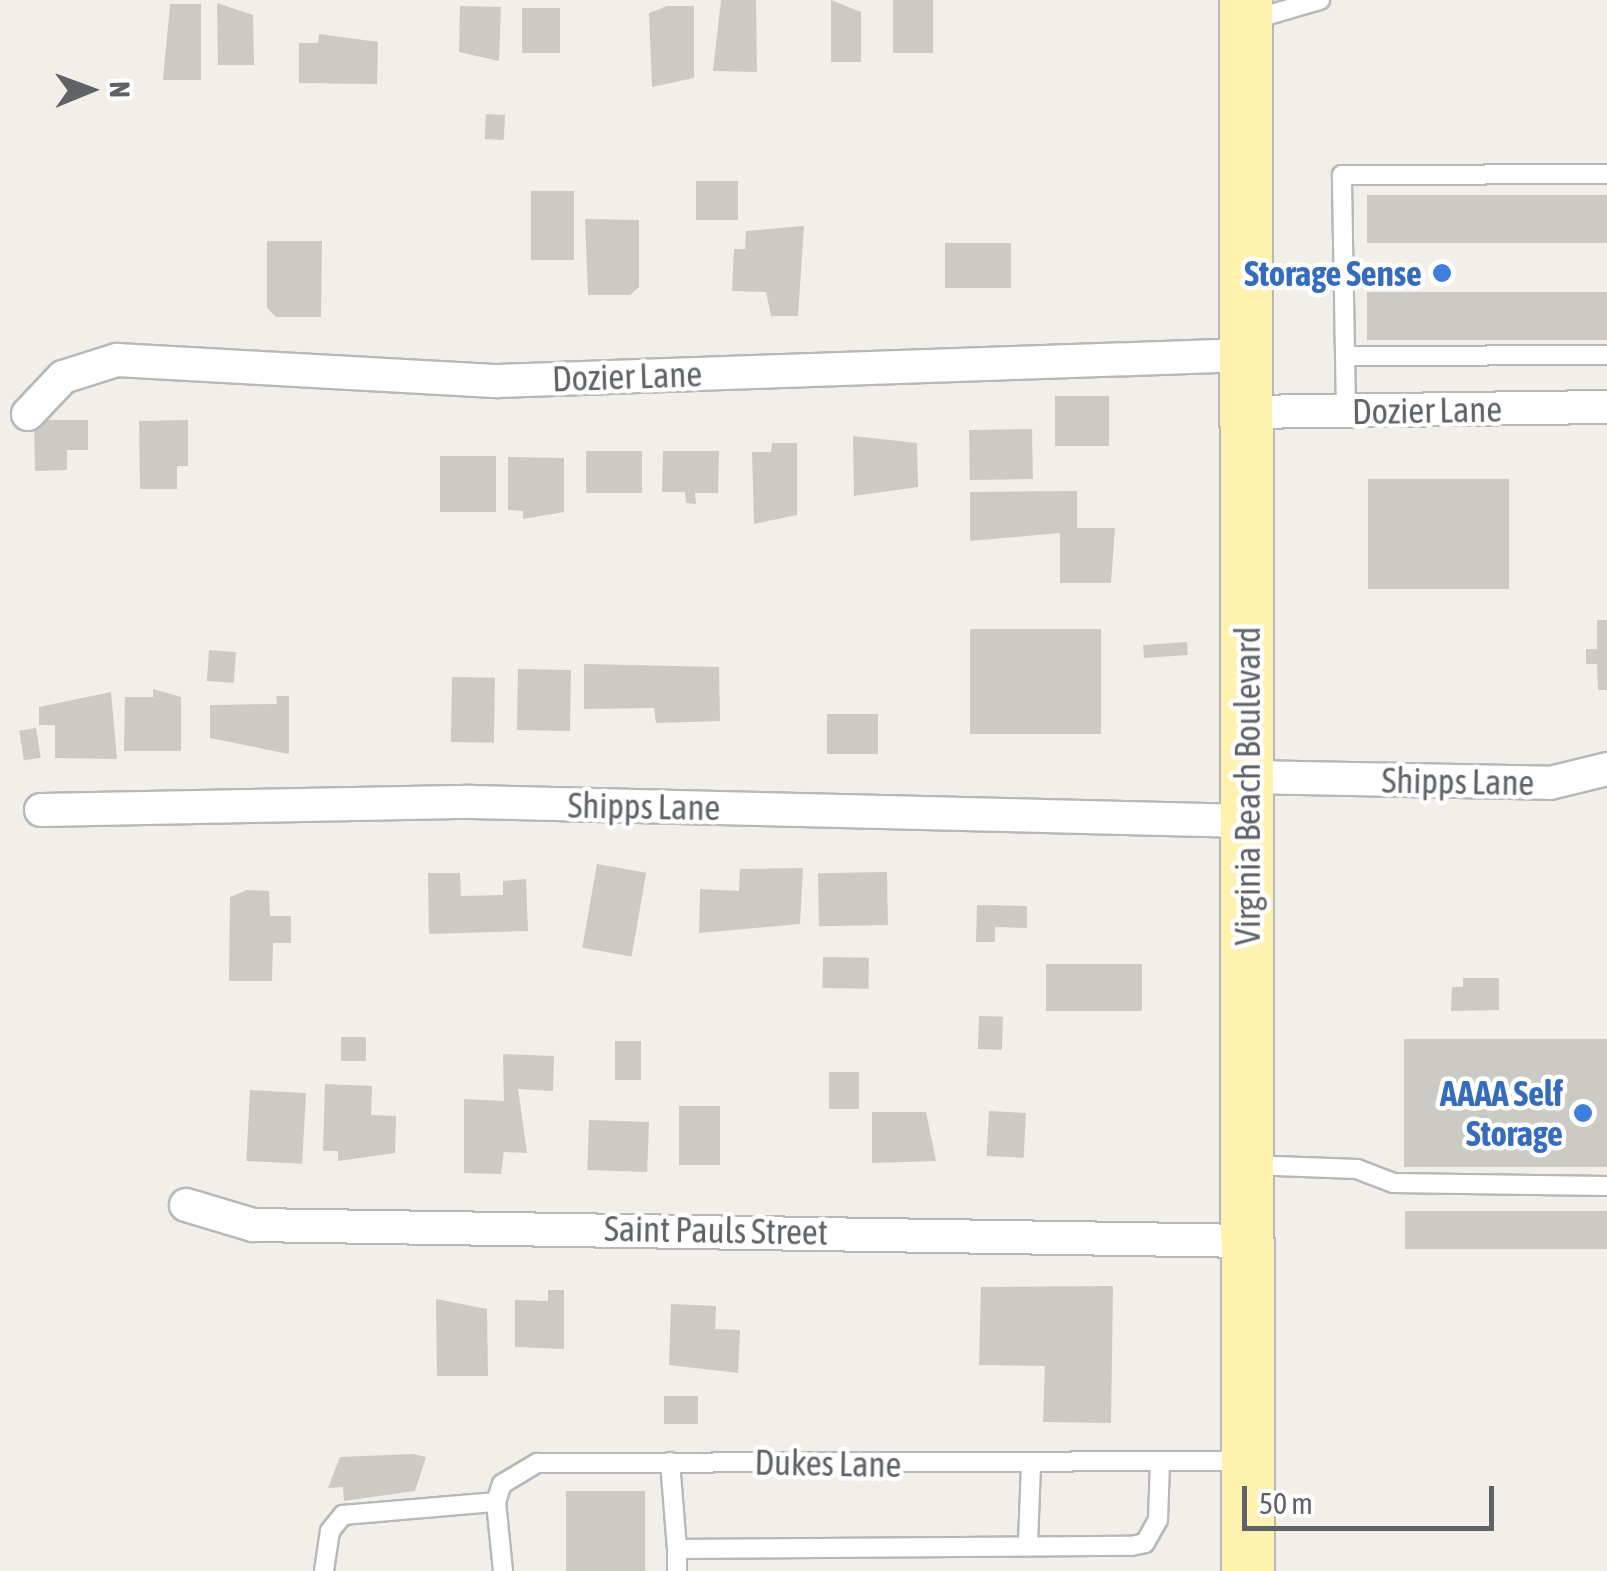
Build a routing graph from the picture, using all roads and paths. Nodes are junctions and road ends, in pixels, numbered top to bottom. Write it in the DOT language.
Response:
graph roads {
  1 [pos="1320,0"];
  2 [pos="1246,11"];
  3 [pos="1607,174"];
  4 [pos="1246,355"];
  5 [pos="1346,356"];
  6 [pos="1607,356"];
  7 [pos="1607,407"];
  8 [pos="1346,411"];
  9 [pos="1246,412"];
  10 [pos="28,414"];
  11 [pos="1607,769"];
  12 [pos="1247,799"];
  13 [pos="41,810"];
  14 [pos="1249,1165"];
  15 [pos="1607,1186"];
  16 [pos="186,1205"];
  17 [pos="1249,1241"];
  18 [pos="1249,1460"];
  19 [pos="670,1462"];
  20 [pos="1160,1462"];
  21 [pos="1031,1464"];
  22 [pos="496,1502"];
  23 [pos="1028,1543"];
  24 [pos="677,1549"];
  25 [pos="324,1571"];
  26 [pos="504,1571"];
  27 [pos="677,1571"];
  28 [pos="1248,1571"];
  1 -- 2 [label="lane"];
  2 -- 4 [label="main road, Virginia Beach Boulevard"];
  3 -- 5 [label="lane"];
  4 -- 9 [label="main road, Virginia Beach Boulevard"];
  4 -- 10 [label="street, Dozier Lane"];
  5 -- 6 [label="lane"];
  5 -- 8 [label="lane"];
  7 -- 8 [label="street, Dozier Lane"];
  8 -- 9 [label="street, Dozier Lane"];
  9 -- 12 [label="main road, Virginia Beach Boulevard"];
  11 -- 12 [label="street, Shipps Lane"];
  12 -- 13 [label="street, Shipps Lane"];
  12 -- 14 [label="main road, Virginia Beach Boulevard"];
  14 -- 15 [label="lane"];
  14 -- 17 [label="main road, Virginia Beach Boulevard"];
  16 -- 17 [label="street, Saint Pauls Street"];
  17 -- 18 [label="main road, Virginia Beach Boulevard"];
  18 -- 20 [label="lane, Dukes Lane"];
  18 -- 28 [label="main road, Virginia Beach Boulevard"];
  19 -- 21 [label="lane, Dukes Lane"];
  19 -- 22 [label="lane, Dukes Lane"];
  19 -- 24 [label="lane"];
  20 -- 21 [label="lane, Dukes Lane"];
  20 -- 23 [label="lane"];
  21 -- 23 [label="lane"];
  22 -- 25 [label="lane"];
  22 -- 26 [label="lane"];
  23 -- 24 [label="lane"];
  24 -- 27 [label="lane"];
}
